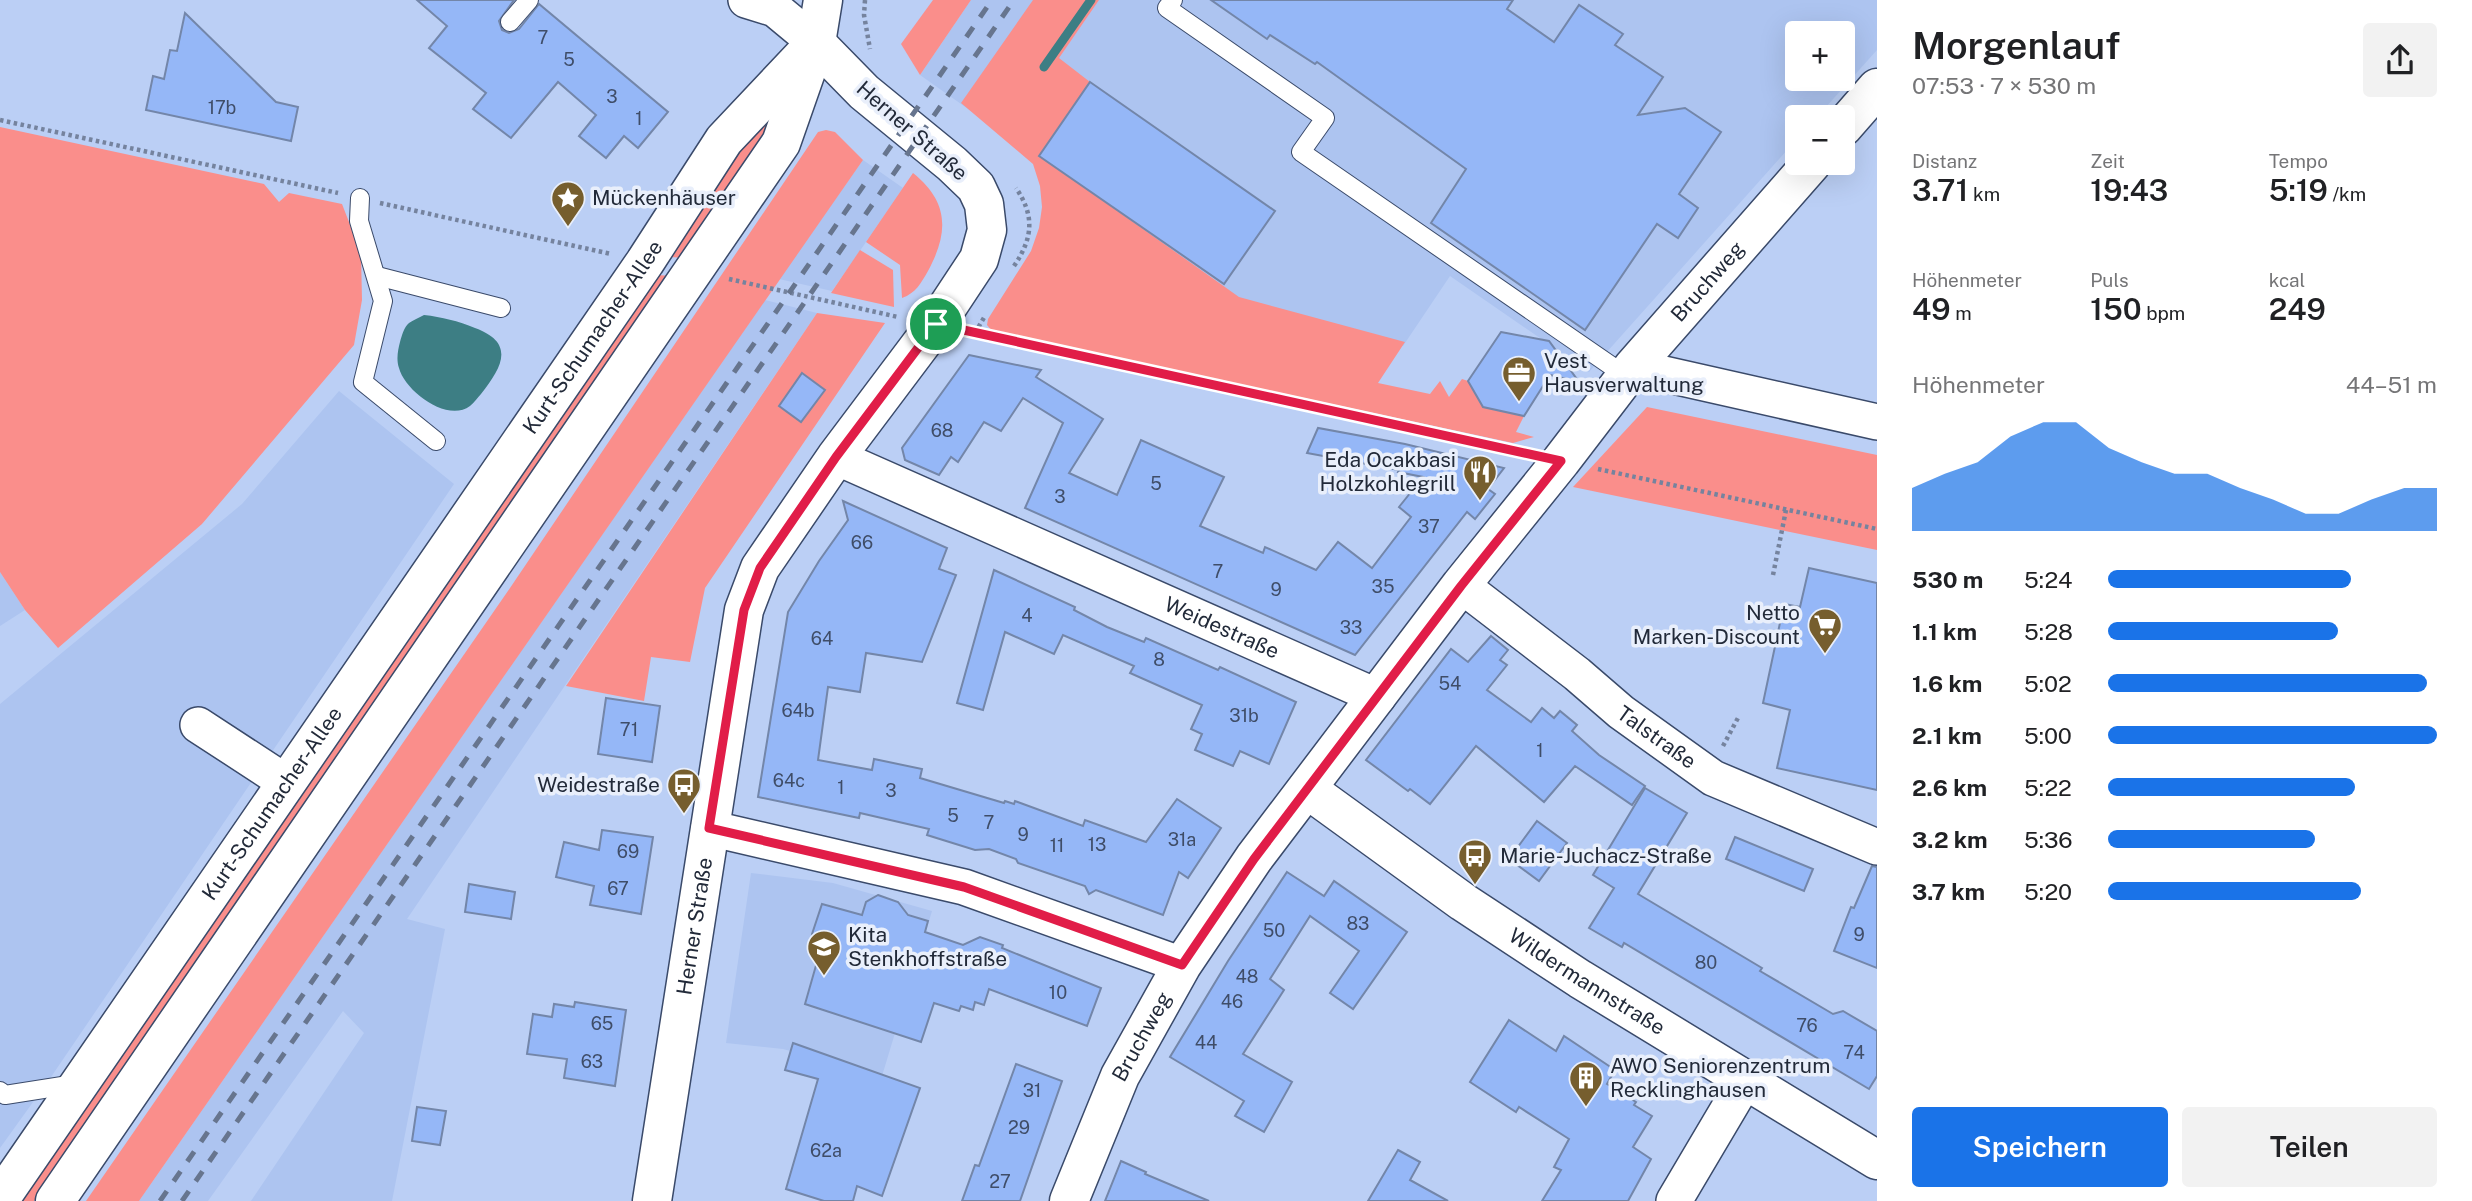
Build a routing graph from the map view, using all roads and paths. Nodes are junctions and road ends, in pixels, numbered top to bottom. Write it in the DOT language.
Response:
graph roads {
  1 [pos="529,0"];
  2 [pos="746,0"];
  3 [pos="822,0"];
  4 [pos="1173,0"];
  5 [pos="510,22"];
  6 [pos="816,43"];
  7 [pos="1877,88"];
  8 [pos="1855,113"];
  9 [pos="0,120"];
  10 [pos="1801,175"];
  11 [pos="360,198"];
  12 [pos="645,262"];
  13 [pos="692,271"];
  14 [pos="377,276"];
  15 [pos="501,308"];
  16 [pos="936,324"];
  17 [pos="1629,372"];
  18 [pos="1877,422"];
  19 [pos="436,442"];
  20 [pos="836,457"];
  21 [pos="1561,461"];
  22 [pos="1786,510"];
  23 [pos="1877,530"];
  24 [pos="1773,575"];
  25 [pos="1461,586"];
  26 [pos="1378,696"];
  27 [pos="198,725"];
  28 [pos="287,783"];
  29 [pos="1307,789"];
  30 [pos="709,828"];
  31 [pos="1877,848"];
  32 [pos="1182,965"];
  33 [pos="1745,1081"];
  34 [pos="82,1083"];
  35 [pos="2,1096"];
  36 [pos="1877,1160"];
  37 [pos="0,1199"];
  38 [pos="55,1201"];
  39 [pos="652,1201"];
  40 [pos="1069,1201"];
  41 [pos="1674,1201"];
  1 -- 5 [label="lane"];
  2 -- 6 [label="street"];
  3 -- 6 [label="main road"];
  4 -- 17 [label="lane"];
  6 -- 12 [label="main road, Kurt-Schumacher-Allee"];
  6 -- 13 [label="main road, Kurt-Schumacher-Allee"];
  6 -- 16 [label="main road, Herner Straße"];
  7 -- 8 [label="main road"];
  9 -- 11 [label="path"];
  10 -- 17 [label="main road, Bruchweg"];
  11 -- 12 [label="path"];
  11 -- 14 [label="lane"];
  12 -- 28 [label="main road, Kurt-Schumacher-Allee"];
  13 -- 16 [label="path"];
  13 -- 38 [label="main road, Kurt-Schumacher-Allee"];
  14 -- 15 [label="lane"];
  14 -- 19 [label="lane"];
  16 -- 20 [label="main road, Herner Straße"];
  16 -- 21 [label="path"];
  17 -- 18 [label="street"];
  17 -- 21 [label="main road, Bruchweg"];
  20 -- 26 [label="street, Weidestraße"];
  20 -- 30 [label="main road, Herner Straße"];
  21 -- 22 [label="path"];
  21 -- 25 [label="main road, Bruchweg"];
  22 -- 23 [label="path"];
  22 -- 24 [label="path"];
  25 -- 26 [label="main road, Bruchweg"];
  25 -- 31 [label="street, Talstraße"];
  26 -- 29 [label="main road, Bruchweg"];
  27 -- 28 [label="street"];
  28 -- 34 [label="main road, Kurt-Schumacher-Allee"];
  29 -- 32 [label="main road, Bruchweg"];
  29 -- 33 [label="main road, Wildermannstraße"];
  30 -- 32 [label="street"];
  30 -- 39 [label="main road, Herner Straße"];
  32 -- 40 [label="main road, Bruchweg"];
  33 -- 36 [label="main road, Wildermannstraße"];
  33 -- 41 [label="street"];
  34 -- 35 [label="lane"];
  34 -- 37 [label="main road, Kurt-Schumacher-Allee"];
}
